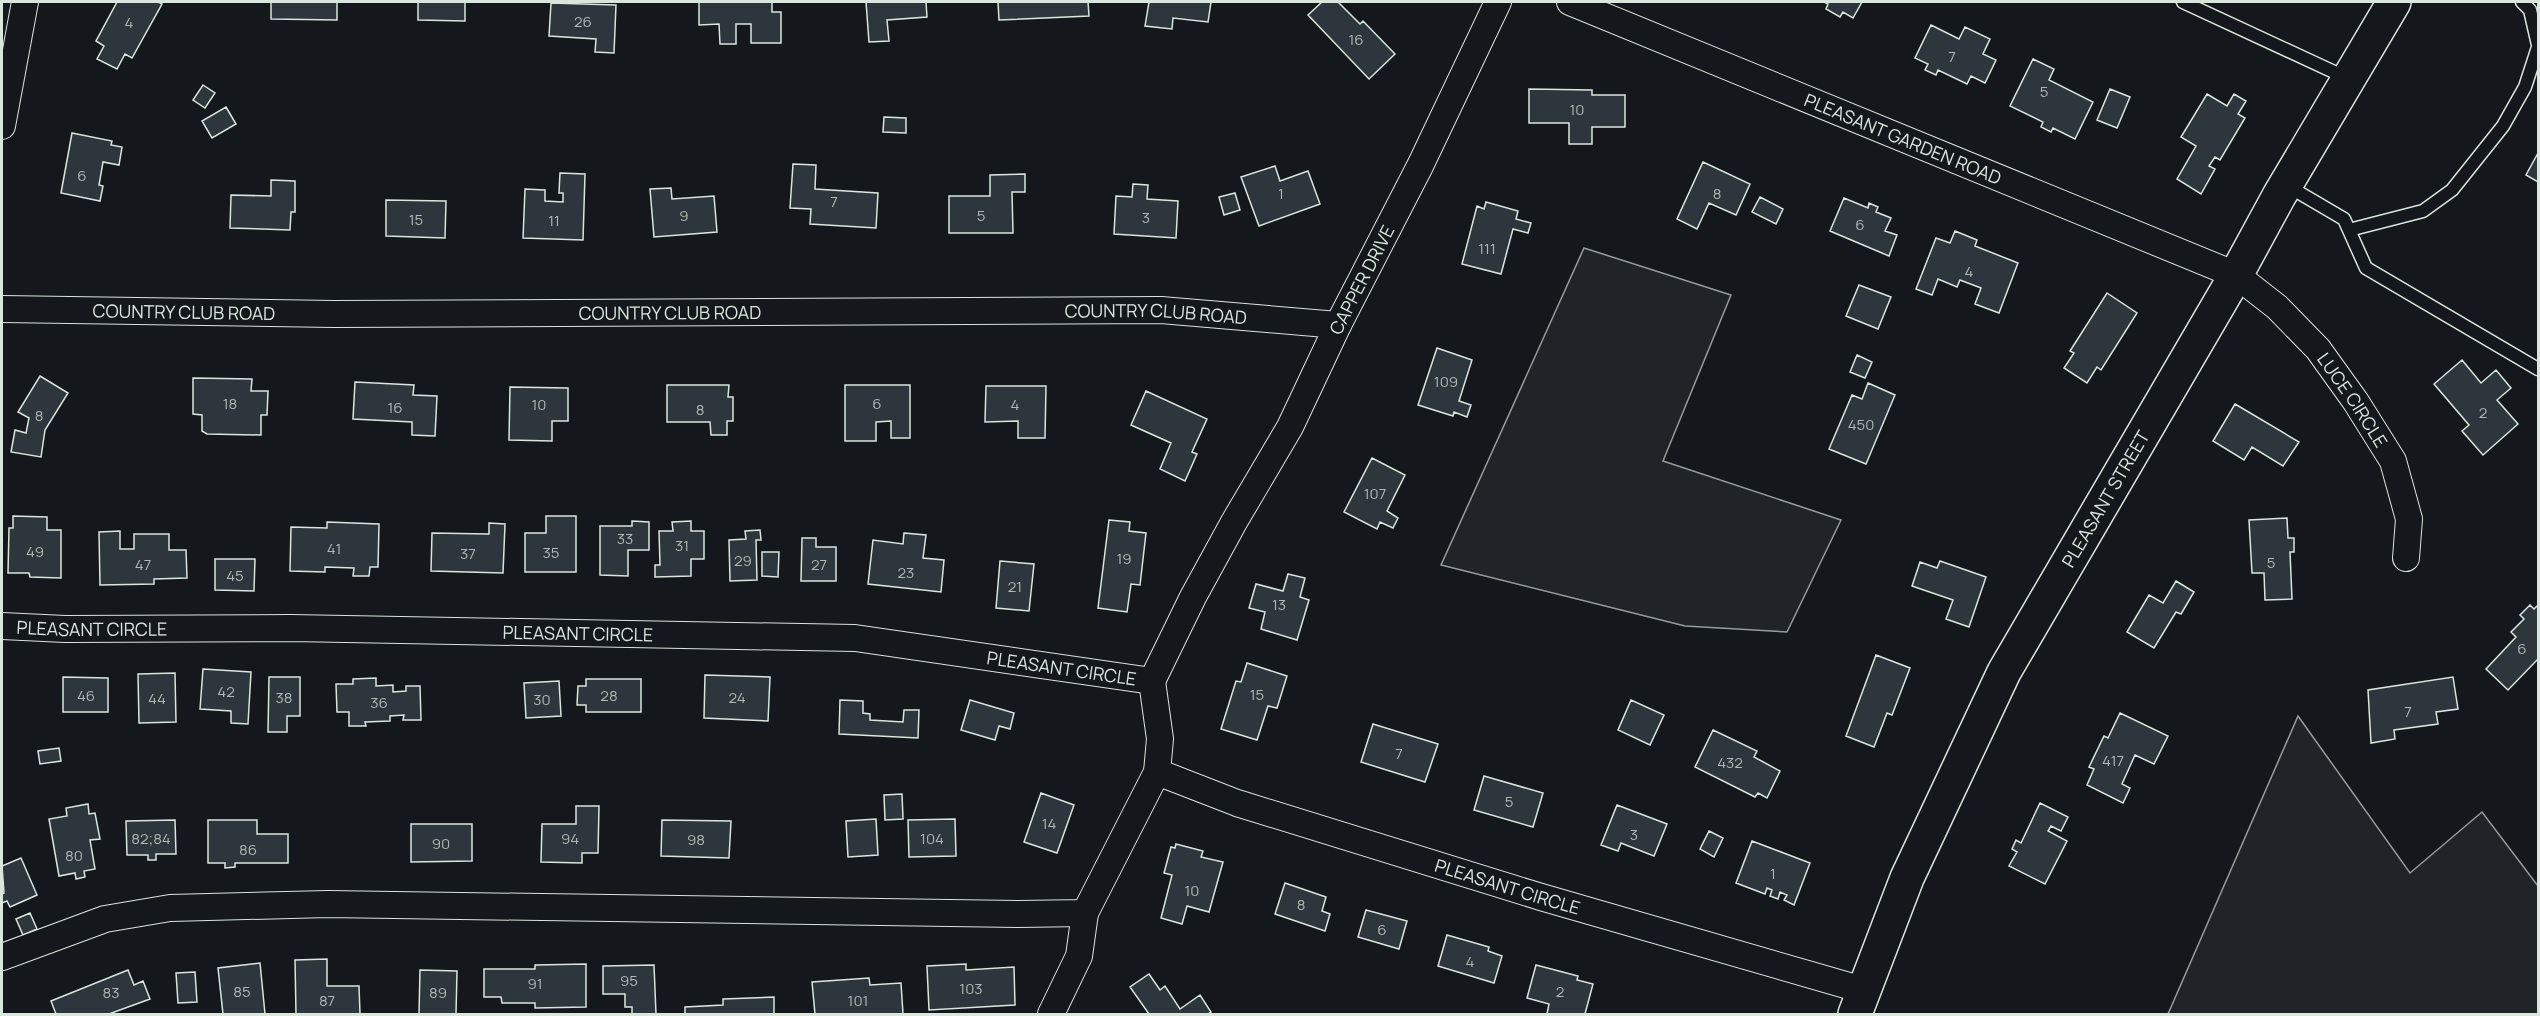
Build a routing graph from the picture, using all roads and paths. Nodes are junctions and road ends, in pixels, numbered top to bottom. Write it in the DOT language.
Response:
graph roads {
  1 [pos="25,2"];
  2 [pos="1498,2"];
  3 [pos="1570,2"];
  4 [pos="2183,2"];
  5 [pos="2394,2"];
  6 [pos="2522,2"];
  7 [pos="2538,46"];
  8 [pos="2348,78"];
  9 [pos="2,126"];
  10 [pos="2285,184"];
  11 [pos="2349,230"];
  12 [pos="2236,274"];
  13 [pos="2,309"];
  14 [pos="1338,325"];
  15 [pos="2538,369"];
  16 [pos="1216,555"];
  17 [pos="2406,558"];
  18 [pos="2,626"];
  19 [pos="1152,681"];
  20 [pos="1157,772"];
  21 [pos="1085,913"];
  22 [pos="2,957"];
  23 [pos="1859,1002"];
  24 [pos="1051,1014"];
  1 -- 9 [label="street"];
  2 -- 14 [label="street, CAPPER DRIVE"];
  3 -- 12 [label="street, PLEASANT GARDEN ROAD"];
  4 -- 8 [label="lane"];
  5 -- 8 [label="main road, PLEASANT STREET"];
  6 -- 7 [label="lane"];
  7 -- 11 [label="lane"];
  8 -- 10 [label="main road, PLEASANT STREET"];
  10 -- 11 [label="lane"];
  10 -- 12 [label="main road, PLEASANT STREET"];
  11 -- 15 [label="lane"];
  12 -- 17 [label="street, LUCE CIRCLE"];
  12 -- 23 [label="main road, PLEASANT STREET"];
  13 -- 14 [label="street, COUNTRY CLUB ROAD"];
  14 -- 16 [label="street, CAPPER DRIVE"];
  16 -- 19 [label="street, PLEASANT CIRCLE"];
  18 -- 19 [label="street, PLEASANT CIRCLE"];
  19 -- 20 [label="street, PLEASANT CIRCLE"];
  20 -- 21 [label="street, PLEASANT CIRCLE"];
  20 -- 23 [label="street, PLEASANT CIRCLE"];
  21 -- 22 [label="street"];
  21 -- 24 [label="street, PLEASANT CIRCLE"];
}
